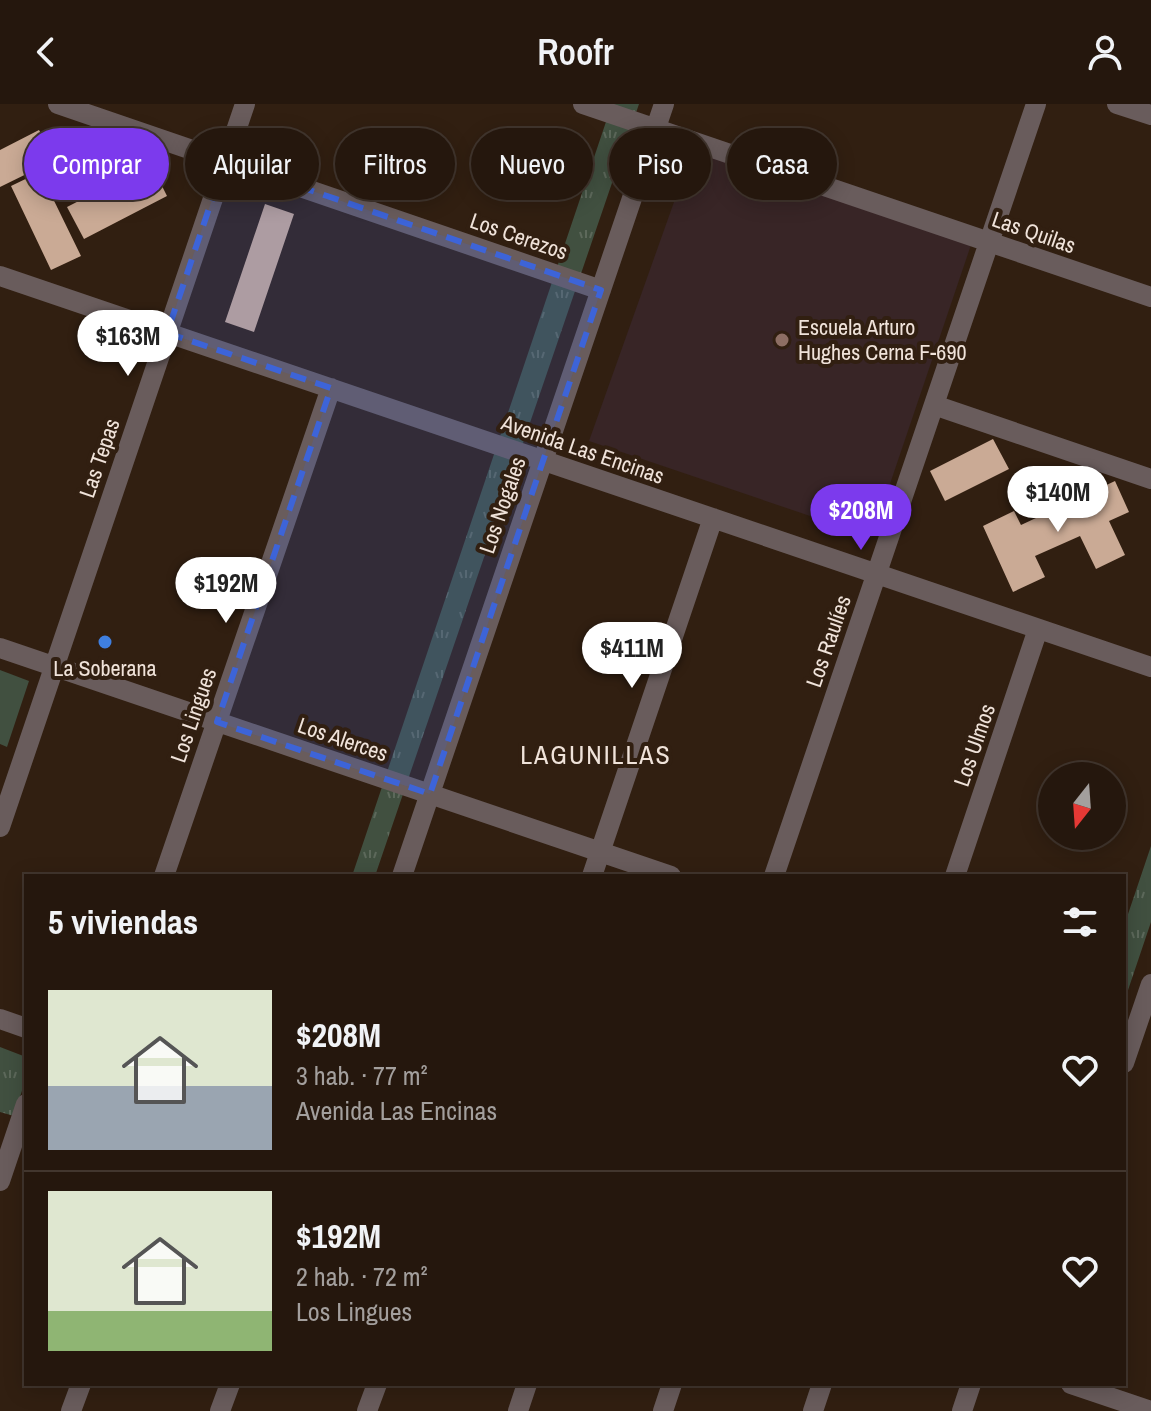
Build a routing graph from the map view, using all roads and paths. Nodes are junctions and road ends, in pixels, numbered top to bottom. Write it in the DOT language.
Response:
graph roads {
  1 [pos="58,104"];
  2 [pos="245,104"];
  3 [pos="583,104"];
  4 [pos="664,104"];
  5 [pos="1036,104"];
  6 [pos="1117,104"];
  7 [pos="1151,115"];
  8 [pos="237,128"];
  9 [pos="656,128"];
  10 [pos="185,147"];
  11 [pos="711,147"];
  12 [pos="319,193"];
  13 [pos="212,200"];
  14 [pos="632,200"];
  15 [pos="989,242"];
  16 [pos="2,283"];
  17 [pos="601,290"];
  18 [pos="1151,297"];
  19 [pos="167,333"];
  20 [pos="331,388"];
  21 [pos="934,405"];
  22 [pos="543,461"];
  23 [pos="1151,479"];
  24 [pos="713,518"];
  25 [pos="877,574"];
  26 [pos="1038,629"];
  27 [pos="0,648"];
  28 [pos="54,666"];
  29 [pos="1151,667"];
  30 [pos="217,722"];
  31 [pos="430,794"];
  32 [pos="0,827"];
  33 [pos="600,852"];
  34 [pos="165,874"];
  35 [pos="403,874"];
  36 [pos="593,874"];
  37 [pos="665,874"];
  38 [pos="775,874"];
  39 [pos="956,874"];
  40 [pos="1151,984"];
  41 [pos="0,1019"];
  42 [pos="24,1027"];
  43 [pos="1136,1035"];
  44 [pos="1126,1058"];
  45 [pos="24,1110"];
  46 [pos="0,1181"];
  47 [pos="80,1386"];
  48 [pos="229,1386"];
  49 [pos="376,1386"];
  50 [pos="526,1386"];
  51 [pos="671,1386"];
  52 [pos="821,1386"];
  53 [pos="970,1386"];
  54 [pos="1075,1386"];
  55 [pos="1111,1405"];
  56 [pos="71,1411"];
  57 [pos="220,1411"];
  58 [pos="367,1411"];
  59 [pos="518,1411"];
  60 [pos="663,1411"];
  61 [pos="813,1411"];
  62 [pos="962,1411"];
  63 [pos="1151,1411"];
  1 -- 10 [label="street, Los Cerezos"];
  2 -- 8 [label="street, Las Tepas"];
  3 -- 9 [label="street, Las Quilas"];
  4 -- 9 [label="street, Los Nogales"];
  5 -- 15 [label="street, Los Raulíes"];
  6 -- 7 [label="street"];
  11 -- 15 [label="street, Las Quilas"];
  12 -- 17 [label="street, Los Cerezos"];
  13 -- 19 [label="street, Las Tepas"];
  14 -- 17 [label="street, Los Nogales"];
  15 -- 18 [label="street, Las Quilas"];
  15 -- 21 [label="street, Los Raulíes"];
  16 -- 19 [label="street, Avenida Las Encinas"];
  17 -- 22 [label="street, Los Nogales"];
  19 -- 20 [label="street, Avenida Las Encinas"];
  19 -- 28 [label="street, Las Tepas"];
  20 -- 22 [label="street, Avenida Las Encinas"];
  20 -- 30 [label="street, Los Lingues"];
  21 -- 23 [label="street"];
  21 -- 25 [label="street, Los Raulíes"];
  22 -- 24 [label="street, Avenida Las Encinas"];
  22 -- 31 [label="street, Los Nogales"];
  24 -- 25 [label="street, Avenida Las Encinas"];
  24 -- 33 [label="street"];
  25 -- 26 [label="street, Avenida Las Encinas"];
  25 -- 38 [label="street, Los Raulíes"];
  26 -- 29 [label="street, Avenida Las Encinas"];
  26 -- 39 [label="street, Los Ulmos"];
  27 -- 28 [label="street, Los Alerces"];
  28 -- 30 [label="street, Los Alerces"];
  28 -- 32 [label="street, Las Tepas"];
  30 -- 31 [label="street, Los Alerces"];
  30 -- 34 [label="street, Los Lingues"];
  31 -- 33 [label="street, Los Alerces"];
  31 -- 35 [label="street, Los Nogales"];
  33 -- 36 [label="street"];
  33 -- 37 [label="street, Los Alerces"];
  40 -- 43 [label="street"];
  41 -- 42 [label="street"];
  43 -- 44 [label="street"];
  45 -- 46 [label="street"];
  47 -- 56 [label="street"];
  48 -- 57 [label="street"];
  49 -- 58 [label="street"];
  50 -- 59 [label="street"];
  51 -- 60 [label="street"];
  52 -- 61 [label="street"];
  53 -- 62 [label="street"];
  54 -- 55 [label="street"];
  55 -- 63 [label="street"];
}
